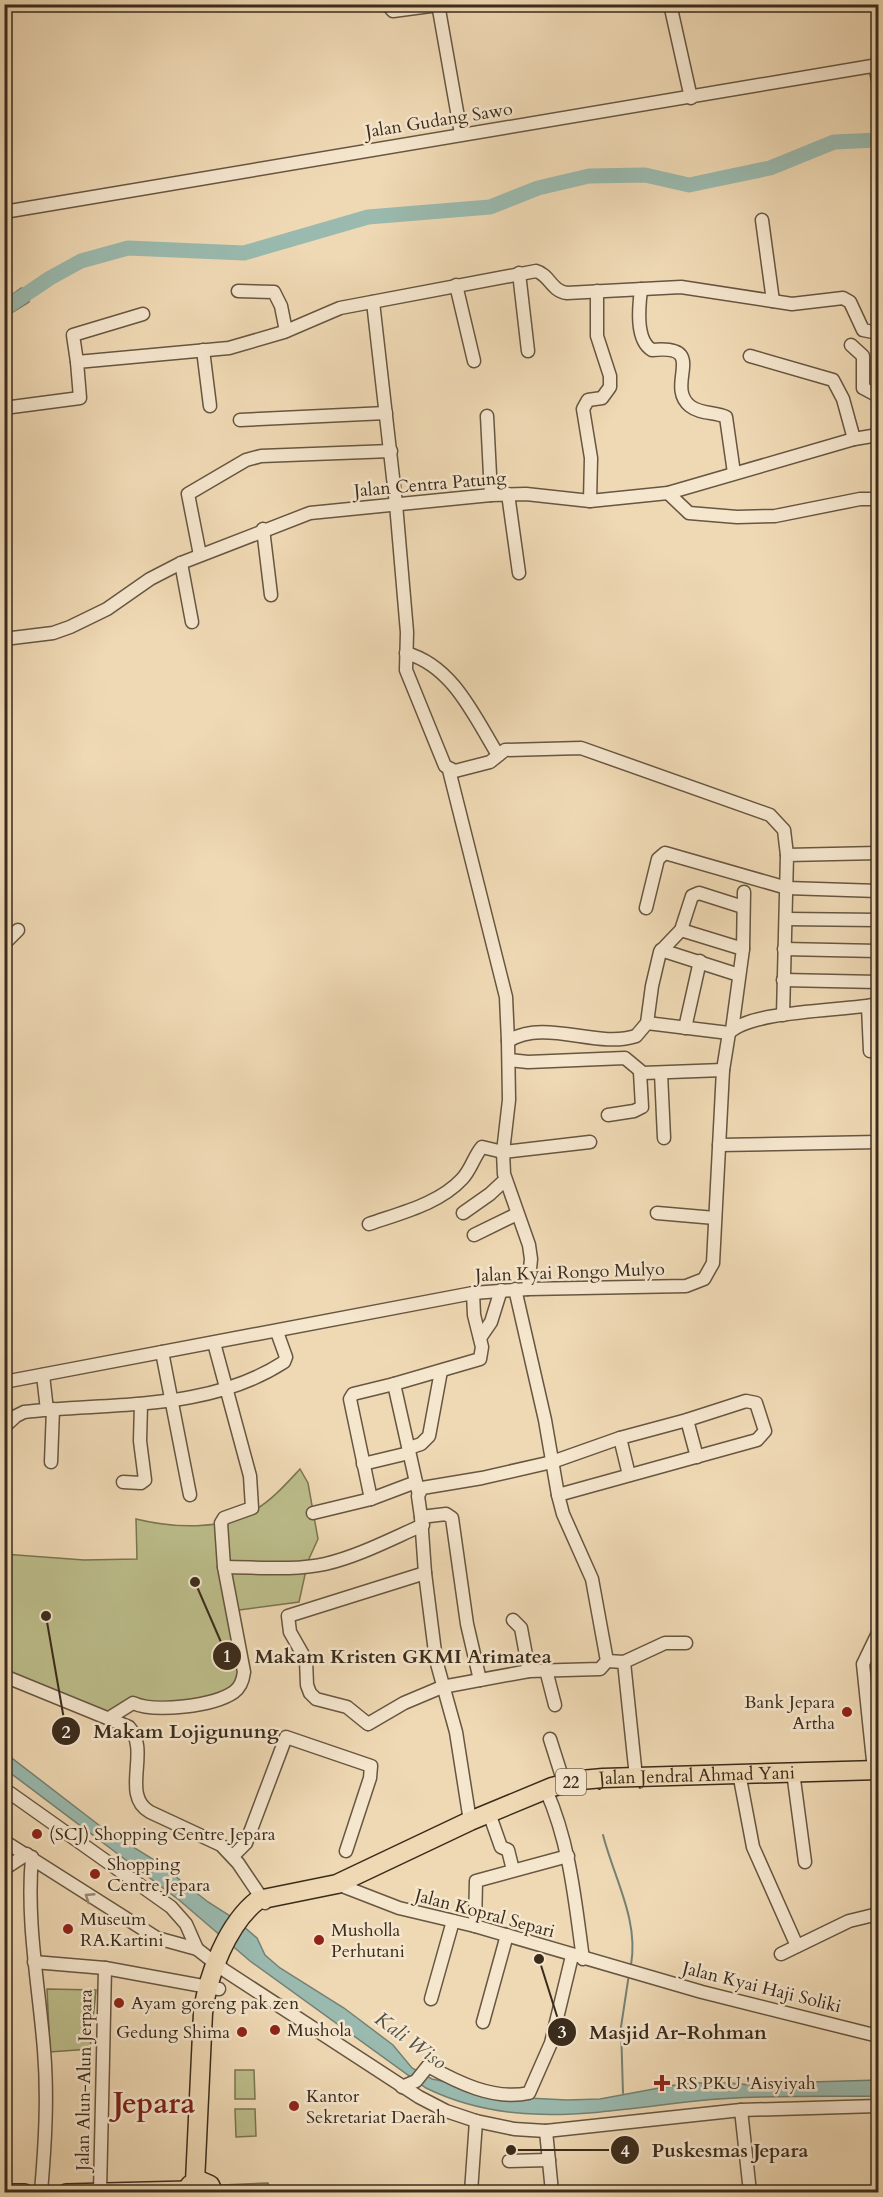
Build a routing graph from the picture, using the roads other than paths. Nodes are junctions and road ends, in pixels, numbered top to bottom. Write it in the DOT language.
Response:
graph roads {
  1 [pos="387,4"];
  2 [pos="670,4"];
  3 [pos="438,5"];
  4 [pos="877,65"];
  5 [pos="879,80"];
  6 [pos="692,98"];
  7 [pos="461,134"];
  8 [pos="4,212"];
  9 [pos="762,220"];
  10 [pos="519,273"];
  11 [pos="456,285"];
  12 [pos="641,289"];
  13 [pos="238,291"];
  14 [pos="597,291"];
  15 [pos="773,301"];
  16 [pos="373,302"];
  17 [pos="142,314"];
  18 [pos="286,331"];
  19 [pos="879,333"];
  20 [pos="851,345"];
  21 [pos="203,350"];
  22 [pos="528,351"];
  23 [pos="750,356"];
  24 [pos="474,361"];
  25 [pos="77,362"];
  26 [pos="879,396"];
  27 [pos="210,406"];
  28 [pos="4,408"];
  29 [pos="386,413"];
  30 [pos="488,416"];
  31 [pos="240,420"];
  32 [pos="879,435"];
  33 [pos="854,439"];
  34 [pos="391,451"];
  35 [pos="735,473"];
  36 [pos="508,494"];
  37 [pos="668,494"];
  38 [pos="491,495"];
  39 [pos="879,499"];
  40 [pos="590,501"];
  41 [pos="396,504"];
  42 [pos="263,530"];
  43 [pos="200,555"];
  44 [pos="181,563"];
  45 [pos="519,573"];
  46 [pos="271,595"];
  47 [pos="192,622"];
  48 [pos="4,639"];
  49 [pos="406,653"];
  50 [pos="498,754"];
  51 [pos="449,770"];
  52 [pos="879,853"];
  53 [pos="788,855"];
  54 [pos="787,888"];
  55 [pos="879,891"];
  56 [pos="744,892"];
  57 [pos="743,907"];
  58 [pos="646,908"];
  59 [pos="786,919"];
  60 [pos="879,920"];
  61 [pos="18,930"];
  62 [pos="681,930"];
  63 [pos="4,944"];
  64 [pos="743,949"];
  65 [pos="784,949"];
  66 [pos="661,950"];
  67 [pos="879,951"];
  68 [pos="700,961"];
  69 [pos="739,975"];
  70 [pos="783,980"];
  71 [pos="879,982"];
  72 [pos="873,1005"];
  73 [pos="783,1015"];
  74 [pos="647,1023"];
  75 [pos="685,1028"];
  76 [pos="731,1031"];
  77 [pos="508,1041"];
  78 [pos="870,1051"];
  79 [pos="509,1060"];
  80 [pos="723,1070"];
  81 [pos="640,1072"];
  82 [pos="661,1073"];
  83 [pos="608,1115"];
  84 [pos="664,1138"];
  85 [pos="590,1142"];
  86 [pos="879,1142"];
  87 [pos="718,1145"];
  88 [pos="503,1152"];
  89 [pos="505,1180"];
  90 [pos="657,1213"];
  91 [pos="463,1214"];
  92 [pos="517,1214"];
  93 [pos="715,1218"];
  94 [pos="369,1224"];
  95 [pos="474,1235"];
  96 [pos="521,1289"];
  97 [pos="501,1290"];
  98 [pos="473,1293"];
  99 [pos="277,1332"];
  100 [pos="480,1338"];
  101 [pos="214,1343"];
  102 [pos="162,1352"];
  103 [pos="441,1371"];
  104 [pos="43,1375"];
  105 [pos="4,1382"];
  106 [pos="394,1384"];
  107 [pos="224,1389"];
  108 [pos="170,1400"];
  109 [pos="141,1404"];
  110 [pos="50,1409"];
  111 [pos="687,1420"];
  112 [pos="4,1427"];
  113 [pos="620,1438"];
  114 [pos="409,1450"];
  115 [pos="697,1457"];
  116 [pos="51,1462"];
  117 [pos="552,1462"];
  118 [pos="363,1464"];
  119 [pos="629,1475"];
  120 [pos="123,1482"];
  121 [pos="417,1487"];
  122 [pos="190,1495"];
  123 [pos="558,1495"];
  124 [pos="371,1498"];
  125 [pos="313,1513"];
  126 [pos="422,1521"];
  127 [pos="224,1567"];
  128 [pos="424,1573"];
  129 [pos="513,1620"];
  130 [pos="879,1633"];
  131 [pos="686,1643"];
  132 [pos="607,1661"];
  133 [pos="624,1662"];
  134 [pos="546,1670"];
  135 [pos="528,1671"];
  136 [pos="4,1676"];
  137 [pos="480,1680"];
  138 [pos="442,1687"];
  139 [pos="555,1704"];
  140 [pos="109,1718"];
  141 [pos="550,1738"];
  142 [pos="876,1770"];
  143 [pos="793,1772"];
  144 [pos="739,1773"];
  145 [pos="636,1777"];
  146 [pos="564,1783"];
  147 [pos="546,1790"];
  148 [pos="7,1797"];
  149 [pos="489,1813"];
  150 [pos="470,1821"];
  151 [pos="4,1841"];
  152 [pos="346,1851"];
  153 [pos="30,1856"];
  154 [pos="232,1856"];
  155 [pos="568,1856"];
  156 [pos="805,1862"];
  157 [pos="4,1869"];
  158 [pos="513,1870"];
  159 [pos="338,1884"];
  160 [pos="258,1909"];
  161 [pos="879,1914"];
  162 [pos="453,1921"];
  163 [pos="475,1926"];
  164 [pos="507,1935"];
  165 [pos="797,1946"];
  166 [pos="197,1949"];
  167 [pos="781,1954"];
  168 [pos="577,1957"];
  169 [pos="34,1962"];
  170 [pos="220,1966"];
  171 [pos="105,1968"];
  172 [pos="631,1971"];
  173 [pos="213,1987"];
  174 [pos="431,1999"];
  175 [pos="483,2022"];
  176 [pos="879,2036"];
  177 [pos="402,2087"];
  178 [pos="879,2106"];
  179 [pos="741,2110"];
  180 [pos="476,2121"];
  181 [pos="546,2131"];
  182 [pos="549,2160"];
  183 [pos="509,2161"];
  184 [pos="198,2188"];
  185 [pos="4,2192"];
  186 [pos="100,2192"];
  187 [pos="25,2193"];
  188 [pos="42,2193"];
  189 [pos="66,2193"];
  190 [pos="471,2193"];
  191 [pos="552,2193"];
  192 [pos="750,2193"];
  1 -- 3 [label="street"];
  2 -- 6 [label="street"];
  3 -- 7 [label="street"];
  4 -- 5 [label="street"];
  4 -- 6 [label="street, Jalan Gudang Sawo"];
  6 -- 7 [label="street, Jalan Gudang Sawo"];
  7 -- 8 [label="street, Jalan Gudang Sawo"];
  9 -- 15 [label="street"];
  10 -- 11 [label="street"];
  10 -- 14 [label="street"];
  10 -- 22 [label="street"];
  11 -- 16 [label="street"];
  11 -- 24 [label="street"];
  12 -- 14 [label="street"];
  12 -- 15 [label="street"];
  12 -- 35 [label="street"];
  13 -- 18 [label="street"];
  14 -- 40 [label="street"];
  15 -- 19 [label="street"];
  16 -- 18 [label="street"];
  16 -- 29 [label="street"];
  17 -- 25 [label="street"];
  18 -- 21 [label="street"];
  20 -- 26 [label="street"];
  21 -- 25 [label="street"];
  21 -- 27 [label="street"];
  23 -- 33 [label="street"];
  25 -- 28 [label="street"];
  29 -- 31 [label="street"];
  29 -- 34 [label="street"];
  30 -- 38 [label="street"];
  32 -- 33 [label="street, Jalan Centra Patung"];
  33 -- 35 [label="street, Jalan Centra Patung"];
  34 -- 41 [label="street"];
  34 -- 43 [label="street"];
  35 -- 37 [label="street, Jalan Centra Patung"];
  36 -- 38 [label="street, Jalan Centra Patung"];
  36 -- 40 [label="street, Jalan Centra Patung"];
  36 -- 45 [label="street"];
  37 -- 39 [label="street"];
  37 -- 40 [label="street, Jalan Centra Patung"];
  38 -- 41 [label="street, Jalan Centra Patung"];
  41 -- 42 [label="street, Jalan Centra Patung"];
  41 -- 49 [label="street"];
  42 -- 43 [label="street, Jalan Centra Patung"];
  42 -- 46 [label="street"];
  43 -- 44 [label="street, Jalan Centra Patung"];
  44 -- 47 [label="street"];
  44 -- 48 [label="street, Jalan Centra Patung"];
  49 -- 50 [label="street"];
  49 -- 51 [label="street"];
  50 -- 51 [label="street"];
  50 -- 53 [label="street"];
  51 -- 77 [label="street"];
  52 -- 53 [label="street"];
  53 -- 54 [label="street"];
  54 -- 55 [label="street"];
  54 -- 58 [label="street"];
  54 -- 59 [label="street"];
  56 -- 57 [label="street, Jalan Kyai Rongo Mulyo"];
  57 -- 62 [label="street"];
  57 -- 64 [label="street, Jalan Kyai Rongo Mulyo"];
  59 -- 60 [label="street"];
  59 -- 65 [label="street"];
  61 -- 63 [label="street"];
  62 -- 64 [label="street"];
  62 -- 66 [label="street"];
  64 -- 69 [label="street, Jalan Kyai Rongo Mulyo"];
  65 -- 67 [label="street"];
  65 -- 70 [label="street"];
  66 -- 68 [label="street"];
  66 -- 74 [label="street"];
  68 -- 69 [label="street"];
  68 -- 75 [label="street"];
  69 -- 76 [label="street, Jalan Kyai Rongo Mulyo"];
  70 -- 71 [label="street"];
  70 -- 73 [label="street"];
  72 -- 73 [label="street"];
  72 -- 78 [label="street"];
  73 -- 76 [label="street"];
  74 -- 75 [label="street"];
  74 -- 77 [label="street"];
  75 -- 76 [label="street"];
  76 -- 80 [label="street, Jalan Kyai Rongo Mulyo"];
  77 -- 79 [label="street"];
  79 -- 81 [label="street"];
  79 -- 88 [label="street"];
  80 -- 82 [label="street"];
  80 -- 87 [label="street, Jalan Kyai Rongo Mulyo"];
  81 -- 82 [label="street"];
  81 -- 83 [label="street"];
  82 -- 84 [label="street"];
  85 -- 88 [label="street"];
  86 -- 87 [label="street"];
  87 -- 93 [label="street, Jalan Kyai Rongo Mulyo"];
  88 -- 89 [label="street"];
  88 -- 94 [label="street"];
  89 -- 91 [label="street"];
  89 -- 92 [label="street"];
  90 -- 93 [label="street"];
  92 -- 95 [label="street"];
  92 -- 96 [label="street"];
  93 -- 96 [label="street, Jalan Kyai Rongo Mulyo"];
  96 -- 97 [label="street, Jalan Kyai Rongo Mulyo"];
  96 -- 117 [label="street"];
  97 -- 98 [label="street, Jalan Kyai Rongo Mulyo"];
  97 -- 100 [label="street"];
  98 -- 99 [label="street, Jalan Kyai Rongo Mulyo"];
  98 -- 100 [label="street"];
  99 -- 101 [label="street, Jalan Kyai Rongo Mulyo"];
  99 -- 107 [label="street"];
  100 -- 103 [label="street"];
  101 -- 102 [label="street, Jalan Kyai Rongo Mulyo"];
  101 -- 107 [label="street"];
  102 -- 104 [label="street, Jalan Kyai Rongo Mulyo"];
  102 -- 108 [label="street"];
  103 -- 106 [label="street"];
  103 -- 114 [label="street"];
  104 -- 105 [label="street, Jalan Kyai Rongo Mulyo"];
  104 -- 110 [label="street"];
  106 -- 114 [label="street"];
  106 -- 118 [label="street"];
  107 -- 108 [label="street"];
  107 -- 127 [label="street"];
  108 -- 109 [label="street"];
  108 -- 122 [label="street"];
  109 -- 110 [label="street"];
  109 -- 120 [label="street"];
  110 -- 112 [label="street"];
  110 -- 116 [label="street"];
  111 -- 113 [label="street"];
  111 -- 115 [label="street"];
  111 -- 115 [label="street"];
  113 -- 117 [label="street"];
  113 -- 119 [label="street"];
  114 -- 118 [label="street"];
  114 -- 121 [label="street"];
  115 -- 119 [label="street"];
  117 -- 121 [label="street"];
  117 -- 123 [label="street"];
  118 -- 124 [label="street"];
  119 -- 123 [label="street"];
  121 -- 124 [label="street"];
  121 -- 126 [label="street"];
  123 -- 132 [label="street"];
  124 -- 125 [label="street"];
  126 -- 127 [label="street"];
  126 -- 128 [label="street"];
  126 -- 137 [label="street"];
  127 -- 140 [label="street"];
  128 -- 138 [label="street"];
  128 -- 138 [label="street"];
  129 -- 135 [label="street"];
  130 -- 142 [label="street"];
  131 -- 133 [label="street"];
  132 -- 133 [label="street"];
  132 -- 134 [label="street"];
  133 -- 145 [label="street"];
  134 -- 135 [label="street"];
  134 -- 139 [label="street"];
  135 -- 137 [label="street"];
  136 -- 140 [label="street"];
  137 -- 138 [label="street"];
  138 -- 150 [label="street"];
  140 -- 154 [label="street"];
  141 -- 146 [label="street"];
  142 -- 143 [label="highway, Jalan Jendral Ahmad Yani / 22"];
  143 -- 144 [label="highway, Jalan Jendral Ahmad Yani / 22"];
  143 -- 156 [label="street"];
  144 -- 145 [label="highway, Jalan Jendral Ahmad Yani / 22"];
  144 -- 165 [label="street"];
  145 -- 146 [label="highway, Jalan Jendral Ahmad Yani / 22"];
  146 -- 147 [label="highway, Jalan Jendral Ahmad Yani / 22"];
  147 -- 149 [label="highway, Jalan Jendral Ahmad Yani / 22"];
  147 -- 155 [label="street"];
  148 -- 166 [label="street"];
  149 -- 150 [label="highway, Jalan Jendral Ahmad Yani / 22"];
  149 -- 158 [label="street"];
  150 -- 159 [label="highway, Jalan Jendral Ahmad Yani / 22"];
  151 -- 153 [label="street"];
  152 -- 154 [label="street"];
  153 -- 157 [label="street"];
  166 -- 153 [label="street, one-way"];
  153 -- 169 [label="street"];
  154 -- 160 [label="street"];
  155 -- 158 [label="street"];
  155 -- 168 [label="street"];
  158 -- 163 [label="street"];
  159 -- 160 [label="highway, Jalan Jendral Ahmad Yani / 22"];
  159 -- 162 [label="street, Jalan Kopral Separi"];
  160 -- 170 [label="highway, Jalan Jendral Ahmad Yani / 22"];
  161 -- 165 [label="street"];
  162 -- 163 [label="street, Jalan Kopral Separi"];
  162 -- 174 [label="street"];
  163 -- 164 [label="street, Jalan Kopral Separi"];
  164 -- 168 [label="street, Jalan Kopral Separi"];
  164 -- 175 [label="street"];
  165 -- 167 [label="street"];
  166 -- 170 [label="street"];
  168 -- 172 [label="street, Jalan Kopral Separi"];
  168 -- 177 [label="street"];
  169 -- 171 [label="street"];
  169 -- 188 [label="street"];
  170 -- 173 [label="highway, 22"];
  170 -- 177 [label="street"];
  171 -- 173 [label="street"];
  171 -- 186 [label="street, Jalan Alun-Alun Jerpara"];
  172 -- 176 [label="street, Jalan Kyai Haji Soliki"];
  173 -- 184 [label="highway, 22"];
  177 -- 180 [label="street"];
  178 -- 179 [label="street"];
  179 -- 181 [label="street"];
  179 -- 192 [label="street"];
  180 -- 181 [label="street"];
  180 -- 190 [label="street"];
  181 -- 182 [label="street"];
  182 -- 183 [label="street"];
  182 -- 191 [label="street"];
  184 -- 186 [label="main road"];
  185 -- 187 [label="main road"];
  186 -- 189 [label="main road"];
}
